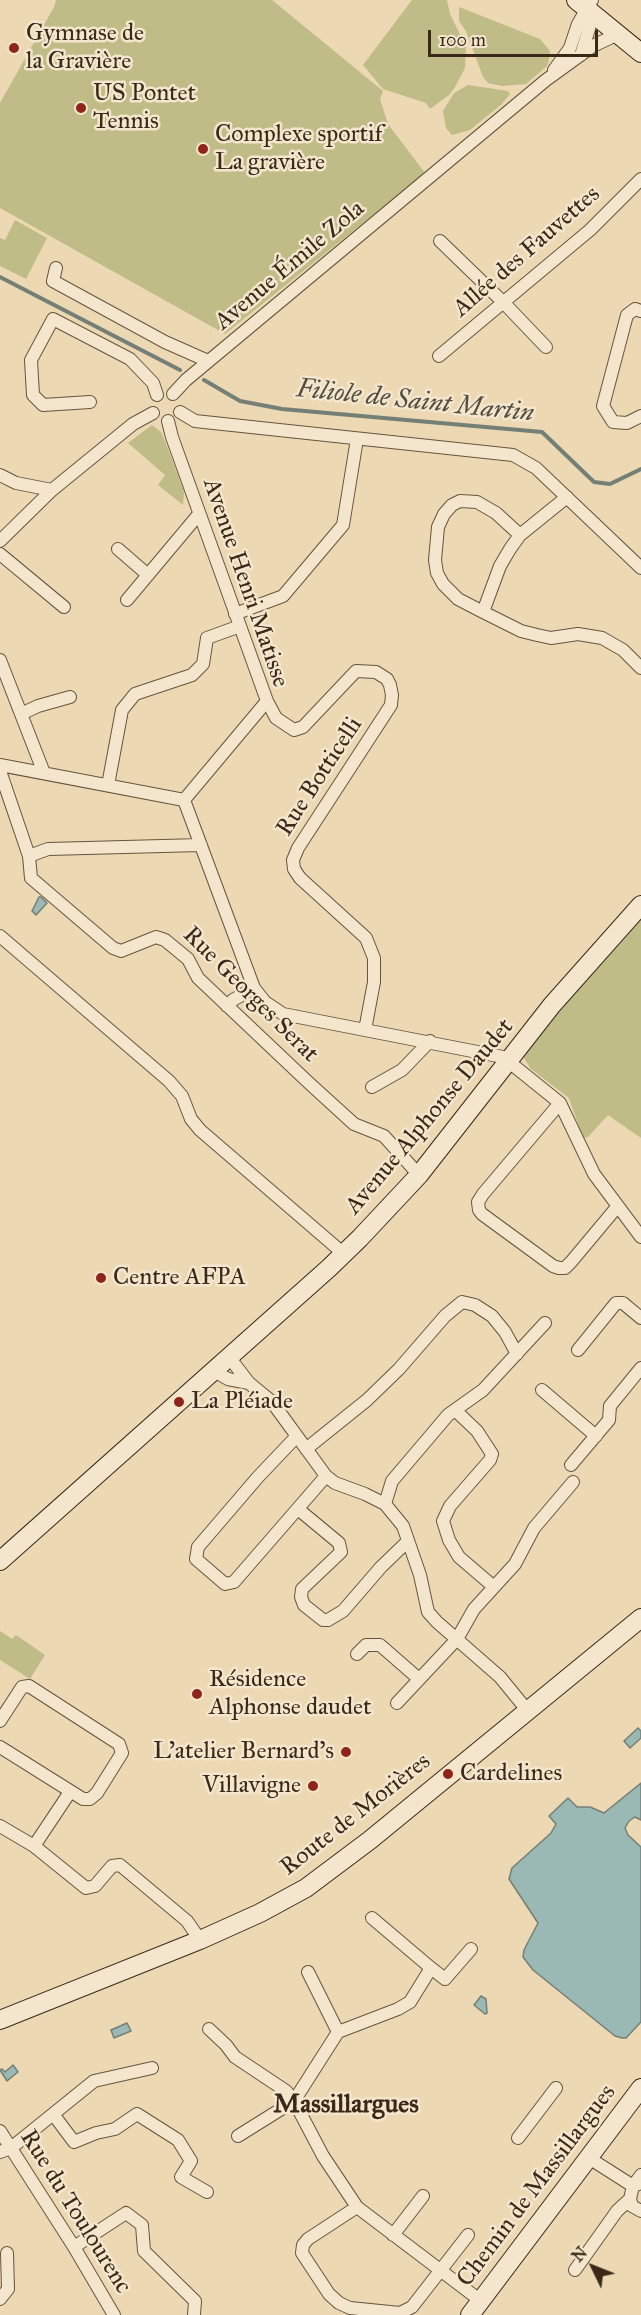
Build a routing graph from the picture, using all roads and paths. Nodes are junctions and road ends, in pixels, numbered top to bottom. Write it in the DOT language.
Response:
graph roads {
  1 [pos="585,3"];
  2 [pos="618,34"];
  3 [pos="641,53"];
  4 [pos="580,56"];
  5 [pos="641,64"];
  6 [pos="546,80"];
  7 [pos="641,179"];
  8 [pos="440,242"];
  9 [pos="56,268"];
  10 [pos="503,302"];
  11 [pos="641,311"];
  12 [pos="546,347"];
  13 [pos="439,356"];
  14 [pos="208,362"];
  15 [pos="173,394"];
  16 [pos="157,395"];
  17 [pos="90,402"];
  18 [pos="180,412"];
  19 [pos="153,413"];
  20 [pos="641,416"];
  21 [pos="168,421"];
  22 [pos="357,439"];
  23 [pos="0,475"];
  24 [pos="52,490"];
  25 [pos="567,497"];
  26 [pos="199,514"];
  27 [pos="520,535"];
  28 [pos="0,541"];
  29 [pos="118,549"];
  30 [pos="0,554"];
  31 [pos="641,568"];
  32 [pos="148,575"];
  33 [pos="127,600"];
  34 [pos="64,607"];
  35 [pos="483,612"];
  36 [pos="235,614"];
  37 [pos="240,626"];
  38 [pos="0,660"];
  39 [pos="641,668"];
  40 [pos="70,697"];
  41 [pos="267,701"];
  42 [pos="21,714"];
  43 [pos="0,765"];
  44 [pos="0,771"];
  45 [pos="44,773"];
  46 [pos="108,786"];
  47 [pos="184,800"];
  48 [pos="201,845"];
  49 [pos="29,856"];
  50 [pos="641,905"];
  51 [pos="0,936"];
  52 [pos="254,988"];
  53 [pos="227,1006"];
  54 [pos="365,1030"];
  55 [pos="430,1041"];
  56 [pos="509,1061"];
  57 [pos="372,1087"];
  58 [pos="560,1103"];
  59 [pos="419,1175"];
  60 [pos="617,1207"];
  61 [pos="641,1237"];
  62 [pos="344,1254"];
  63 [pos="641,1318"];
  64 [pos="545,1323"];
  65 [pos="578,1350"];
  66 [pos="517,1354"];
  67 [pos="229,1357"];
  68 [pos="641,1368"];
  69 [pos="214,1371"];
  70 [pos="249,1383"];
  71 [pos="542,1390"];
  72 [pos="455,1410"];
  73 [pos="297,1436"];
  74 [pos="596,1436"];
  75 [pos="306,1449"];
  76 [pos="571,1465"];
  77 [pos="326,1476"];
  78 [pos="573,1482"];
  79 [pos="385,1504"];
  80 [pos="298,1509"];
  81 [pos="408,1541"];
  82 [pos="0,1560"];
  83 [pos="494,1587"];
  84 [pos="641,1618"];
  85 [pos="457,1639"];
  86 [pos="357,1654"];
  87 [pos="419,1679"];
  88 [pos="398,1703"];
  89 [pos="527,1710"];
  90 [pos="0,1721"];
  91 [pos="0,1748"];
  92 [pos="70,1792"];
  93 [pos="2,1831"];
  94 [pos="34,1846"];
  95 [pos="372,1918"];
  96 [pos="200,1940"];
  97 [pos="471,1949"];
  98 [pos="431,1968"];
  99 [pos="308,1972"];
  100 [pos="0,2020"];
  101 [pos="208,2029"];
  102 [pos="338,2032"];
  103 [pos="152,2068"];
  104 [pos="556,2088"];
  105 [pos="641,2088"];
  106 [pos="294,2101"];
  107 [pos="53,2114"];
  108 [pos="0,2131"];
  109 [pos="238,2136"];
  110 [pos="518,2138"];
  111 [pos="6,2150"];
  112 [pos="589,2158"];
  113 [pos="641,2175"];
  114 [pos="637,2184"];
  115 [pos="207,2192"];
  116 [pos="423,2196"];
  117 [pos="630,2199"];
  118 [pos="357,2207"];
  119 [pos="641,2211"];
  120 [pos="393,2235"];
  121 [pos="468,2235"];
  122 [pos="74,2247"];
  123 [pos="7,2253"];
  124 [pos="575,2270"];
  125 [pos="442,2271"];
  126 [pos="0,2299"];
  127 [pos="473,2311"];
  128 [pos="114,2315"];
  129 [pos="194,2315"];
  1 -- 2 [label="street"];
  1 -- 4 [label="street"];
  1 -- 6 [label="street, Avenue Émile Zola"];
  2 -- 3 [label="street"];
  2 -- 4 [label="street, Avenue Émile Zola"];
  2 -- 5 [label="street"];
  4 -- 6 [label="street, Avenue Émile Zola"];
  6 -- 14 [label="street, Avenue Émile Zola"];
  7 -- 10 [label="street, Allée des Fauvettes"];
  8 -- 10 [label="street"];
  9 -- 14 [label="street"];
  10 -- 12 [label="street"];
  10 -- 13 [label="street, Allée des Fauvettes"];
  11 -- 20 [label="street"];
  14 -- 15 [label="street, Avenue Émile Zola"];
  15 -- 16 [label="street"];
  15 -- 18 [label="street"];
  16 -- 17 [label="street"];
  16 -- 19 [label="street"];
  18 -- 21 [label="street"];
  18 -- 22 [label="street"];
  19 -- 21 [label="street"];
  19 -- 24 [label="street"];
  21 -- 26 [label="street, Avenue Henri Matisse"];
  22 -- 25 [label="street"];
  22 -- 36 [label="street"];
  23 -- 24 [label="street"];
  24 -- 28 [label="street"];
  25 -- 27 [label="street"];
  25 -- 31 [label="street"];
  26 -- 32 [label="street"];
  26 -- 36 [label="street, Avenue Henri Matisse"];
  27 -- 35 [label="street"];
  27 -- 35 [label="street"];
  29 -- 32 [label="street"];
  30 -- 34 [label="street"];
  32 -- 33 [label="street"];
  35 -- 39 [label="street"];
  36 -- 37 [label="street, Avenue Henri Matisse"];
  37 -- 41 [label="street, Avenue Henri Matisse"];
  37 -- 46 [label="street"];
  38 -- 42 [label="street"];
  40 -- 42 [label="street"];
  41 -- 47 [label="street, Avenue Henri Matisse"];
  41 -- 54 [label="street, Rue Botticelli"];
  42 -- 45 [label="street"];
  43 -- 45 [label="street"];
  44 -- 49 [label="street"];
  45 -- 46 [label="street"];
  46 -- 47 [label="street"];
  47 -- 48 [label="street"];
  48 -- 49 [label="street"];
  48 -- 52 [label="street"];
  49 -- 53 [label="street, Rue Georges Serat"];
  50 -- 56 [label="street, Avenue Alphonse Daudet"];
  51 -- 62 [label="street"];
  52 -- 53 [label="street"];
  52 -- 54 [label="street"];
  53 -- 59 [label="street, Rue Georges Serat"];
  54 -- 55 [label="street"];
  55 -- 56 [label="street"];
  55 -- 57 [label="street"];
  56 -- 58 [label="street"];
  56 -- 59 [label="street, Avenue Alphonse Daudet"];
  58 -- 60 [label="street"];
  58 -- 60 [label="street"];
  59 -- 62 [label="street, Avenue Alphonse Daudet"];
  60 -- 61 [label="street"];
  62 -- 67 [label="street, Avenue Alphonse Daudet"];
  63 -- 65 [label="street"];
  64 -- 66 [label="street"];
  66 -- 72 [label="street"];
  66 -- 75 [label="street"];
  67 -- 69 [label="street, Avenue Alphonse Daudet"];
  67 -- 70 [label="street"];
  68 -- 74 [label="street"];
  69 -- 70 [label="street"];
  69 -- 82 [label="street, Avenue Alphonse Daudet"];
  70 -- 73 [label="street"];
  71 -- 74 [label="street"];
  72 -- 79 [label="street"];
  72 -- 83 [label="street"];
  73 -- 75 [label="street"];
  73 -- 80 [label="street"];
  74 -- 76 [label="street"];
  75 -- 77 [label="street"];
  77 -- 79 [label="street"];
  77 -- 80 [label="street"];
  78 -- 83 [label="street"];
  79 -- 81 [label="street"];
  80 -- 81 [label="street"];
  81 -- 85 [label="street"];
  83 -- 85 [label="street"];
  84 -- 89 [label="street, Route de Morières"];
  85 -- 87 [label="street"];
  85 -- 89 [label="street"];
  86 -- 87 [label="street"];
  87 -- 88 [label="street"];
  89 -- 96 [label="street, Route de Morières"];
  90 -- 92 [label="street"];
  91 -- 92 [label="street"];
  92 -- 94 [label="street"];
  93 -- 94 [label="street"];
  94 -- 96 [label="street"];
  95 -- 98 [label="street"];
  96 -- 100 [label="street, Route de Morières"];
  97 -- 98 [label="street"];
  98 -- 102 [label="street"];
  99 -- 102 [label="street"];
  101 -- 106 [label="street"];
  102 -- 106 [label="street"];
  103 -- 107 [label="street"];
  104 -- 110 [label="street"];
  105 -- 112 [label="street, Chemin de Massillargues"];
  106 -- 109 [label="street"];
  106 -- 118 [label="street"];
  107 -- 111 [label="street"];
  107 -- 115 [label="street"];
  108 -- 111 [label="street, Rue du Toulourenc"];
  111 -- 122 [label="street, Rue du Toulourenc"];
  112 -- 114 [label="street"];
  112 -- 127 [label="street, Chemin de Massillargues"];
  113 -- 114 [label="street"];
  114 -- 117 [label="street"];
  116 -- 120 [label="street"];
  117 -- 119 [label="street"];
  117 -- 124 [label="street"];
  118 -- 120 [label="street"];
  118 -- 125 [label="street"];
  120 -- 125 [label="street"];
  121 -- 125 [label="street"];
  122 -- 128 [label="street, Rue du Toulourenc"];
  122 -- 129 [label="street"];
  123 -- 126 [label="street"];
  125 -- 127 [label="street"];
}
